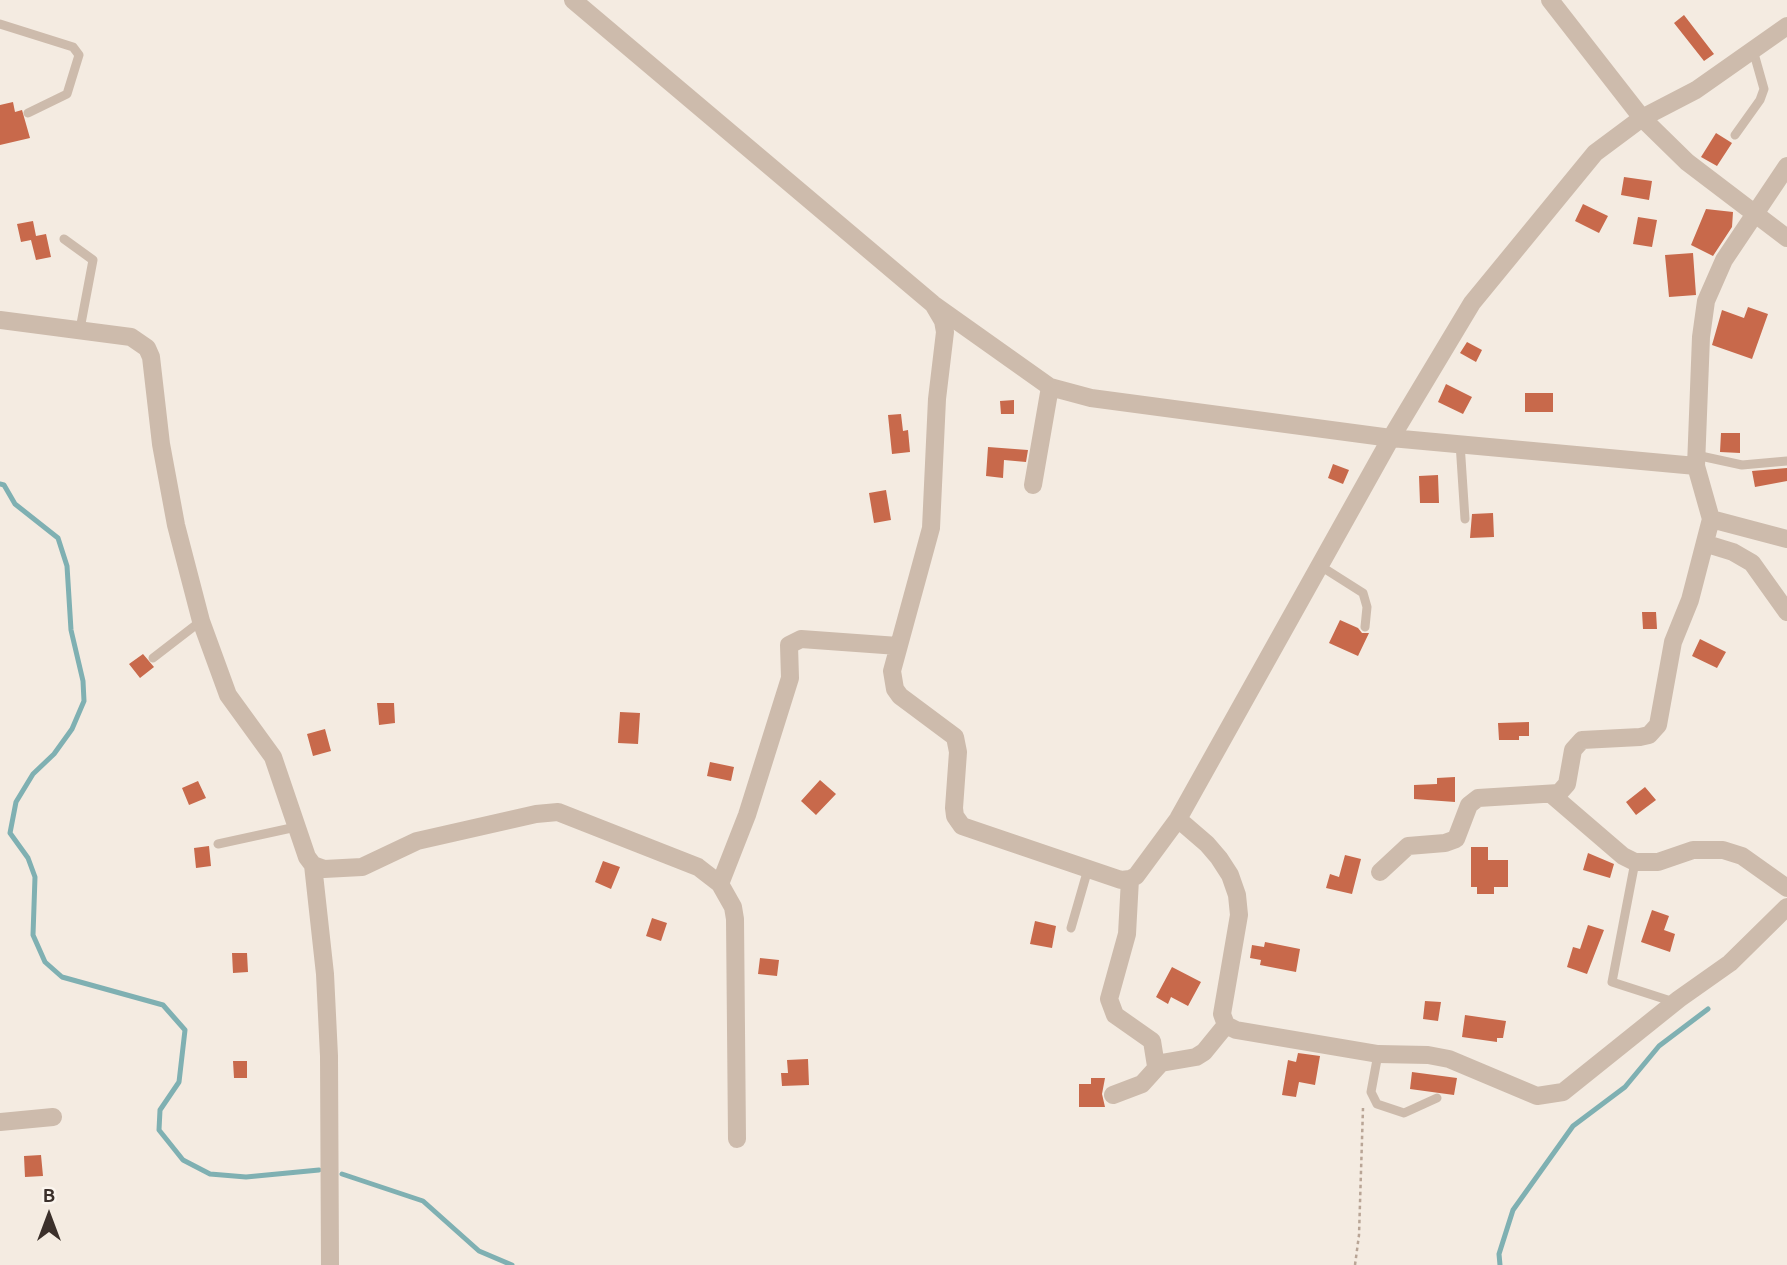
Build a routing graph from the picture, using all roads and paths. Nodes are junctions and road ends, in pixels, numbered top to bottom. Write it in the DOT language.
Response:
graph roads {
  1 [pos="573,0"];
  2 [pos="1550,0"];
  3 [pos="0,24"];
  4 [pos="1787,26"];
  5 [pos="1753,50"];
  6 [pos="29,113"];
  7 [pos="1642,118"];
  8 [pos="1735,135"];
  9 [pos="1787,166"];
  10 [pos="1758,213"];
  11 [pos="1787,238"];
  12 [pos="64,239"];
  13 [pos="933,304"];
  14 [pos="0,320"];
  15 [pos="80,329"];
  16 [pos="1050,387"];
  17 [pos="1391,438"];
  18 [pos="1460,443"];
  19 [pos="1696,461"];
  20 [pos="1787,461"];
  21 [pos="1033,485"];
  22 [pos="1465,519"];
  23 [pos="1711,519"];
  24 [pos="1787,539"];
  25 [pos="1707,544"];
  26 [pos="1322,567"];
  27 [pos="1787,612"];
  28 [pos="201,621"];
  29 [pos="1366,627"];
  30 [pos="898,646"];
  31 [pos="153,658"];
  32 [pos="1552,795"];
  33 [pos="1178,820"];
  34 [pos="296,827"];
  35 [pos="218,844"];
  36 [pos="1635,862"];
  37 [pos="313,865"];
  38 [pos="1088,869"];
  39 [pos="1380,872"];
  40 [pos="1130,879"];
  41 [pos="720,884"];
  42 [pos="1787,888"];
  43 [pos="1787,907"];
  44 [pos="1071,928"];
  45 [pos="1674,1002"];
  46 [pos="1226,1025"];
  47 [pos="1378,1054"];
  48 [pos="1156,1066"];
  49 [pos="1371,1084"];
  50 [pos="1113,1095"];
  51 [pos="1437,1098"];
  52 [pos="53,1117"];
  53 [pos="0,1122"];
  54 [pos="737,1139"];
  55 [pos="330,1265"];
  56 [pos="1355,1265"];
  1 -- 13 [label="street"];
  2 -- 7 [label="street"];
  3 -- 6 [label="lane"];
  4 -- 5 [label="street"];
  5 -- 7 [label="street"];
  5 -- 8 [label="lane"];
  7 -- 10 [label="street"];
  7 -- 17 [label="street"];
  9 -- 10 [label="street"];
  10 -- 11 [label="street"];
  10 -- 19 [label="street"];
  12 -- 15 [label="lane"];
  13 -- 16 [label="street"];
  13 -- 30 [label="street"];
  14 -- 15 [label="street"];
  15 -- 28 [label="street"];
  16 -- 17 [label="street"];
  16 -- 21 [label="street"];
  17 -- 18 [label="street"];
  17 -- 26 [label="street"];
  18 -- 19 [label="street"];
  18 -- 22 [label="lane"];
  19 -- 20 [label="lane"];
  19 -- 23 [label="street"];
  23 -- 24 [label="street"];
  23 -- 25 [label="street"];
  25 -- 27 [label="street"];
  25 -- 32 [label="street"];
  26 -- 29 [label="lane"];
  26 -- 33 [label="street"];
  28 -- 31 [label="lane"];
  28 -- 34 [label="street"];
  30 -- 38 [label="street"];
  30 -- 41 [label="street"];
  32 -- 36 [label="street"];
  32 -- 39 [label="street"];
  33 -- 40 [label="street"];
  33 -- 46 [label="street"];
  34 -- 35 [label="lane"];
  34 -- 37 [label="street"];
  36 -- 42 [label="street"];
  36 -- 45 [label="lane"];
  37 -- 41 [label="street"];
  37 -- 55 [label="street"];
  38 -- 40 [label="street"];
  38 -- 44 [label="lane"];
  40 -- 48 [label="street"];
  41 -- 54 [label="street"];
  43 -- 45 [label="street"];
  45 -- 47 [label="street"];
  46 -- 47 [label="street"];
  46 -- 48 [label="street"];
  47 -- 49 [label="lane"];
  48 -- 50 [label="street"];
  49 -- 51 [label="lane"];
  49 -- 56 [label="path"];
  52 -- 53 [label="street"];
}
